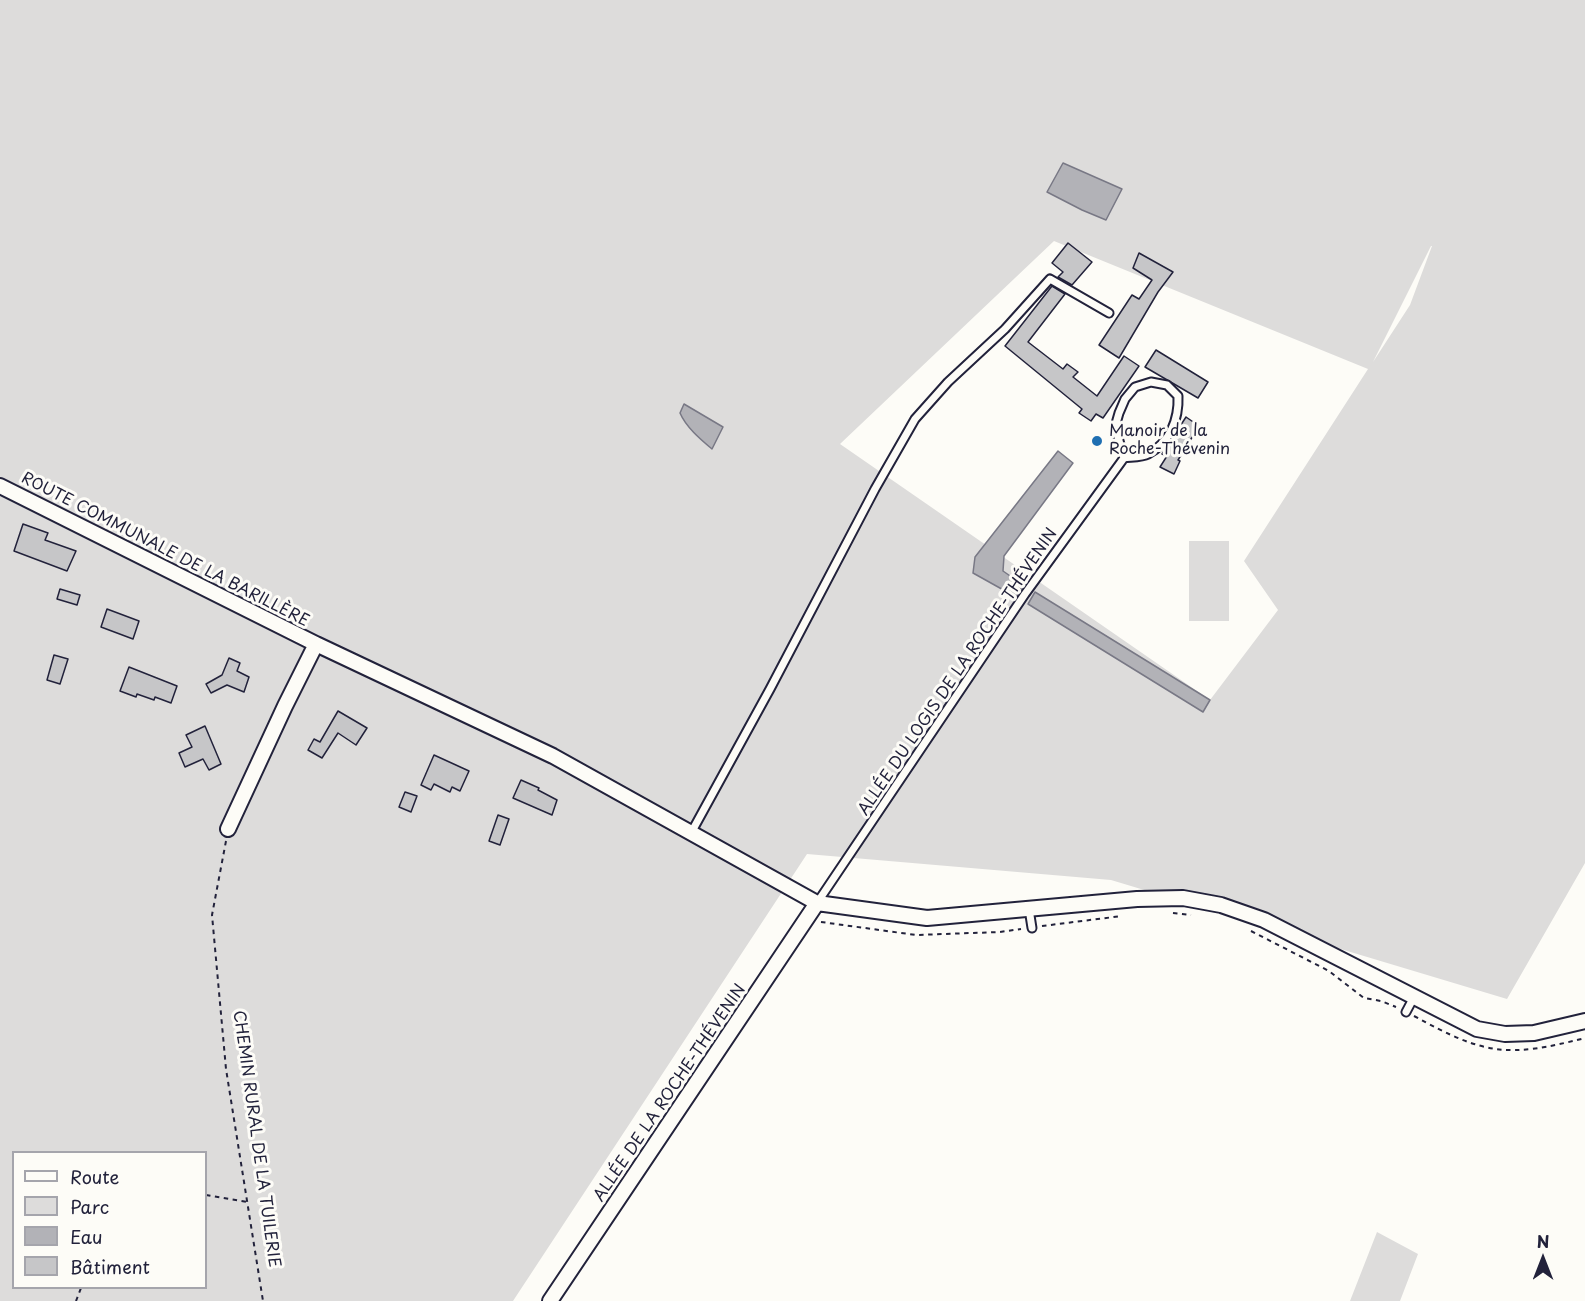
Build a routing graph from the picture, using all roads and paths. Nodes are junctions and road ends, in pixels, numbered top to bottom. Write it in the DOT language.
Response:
graph roads {
  1 [pos="1109,313"];
  2 [pos="1124,458"];
  3 [pos="0,486"];
  4 [pos="316,644"];
  5 [pos="228,829"];
  6 [pos="691,833"];
  7 [pos="817,903"];
  8 [pos="1029,909"];
  9 [pos="1167,913"];
  10 [pos="1127,915"];
  11 [pos="1195,915"];
  12 [pos="807,919"];
  13 [pos="1032,928"];
  14 [pos="1248,930"];
  15 [pos="1414,997"];
  16 [pos="1406,1012"];
  17 [pos="1585,1021"];
  18 [pos="1585,1038"];
  19 [pos="207,1195"];
  20 [pos="248,1202"];
  21 [pos="262,1301"];
  22 [pos="550,1301"];
  1 -- 6 [label="lane"];
  2 -- 2 [label="lane"];
  2 -- 7 [label="lane, ALLÉE DU LOGIS DE LA ROCHE-THÉVENIN"];
  3 -- 4 [label="street, ROUTE COMMUNALE DE LA BARILLÈRE"];
  4 -- 5 [label="street"];
  4 -- 6 [label="street, ROUTE COMMUNALE DE LA BARILLÈRE"];
  5 -- 20 [label="path, CHEMIN RURAL DE LA TUILERIE"];
  6 -- 7 [label="street, ROUTE COMMUNALE DE LA BARILLÈRE"];
  7 -- 8 [label="street"];
  7 -- 12 [label="street, ALLÉE DE LA ROCHE-THÉVENIN"];
  8 -- 13 [label="lane"];
  8 -- 15 [label="street"];
  9 -- 11 [label="path"];
  10 -- 13 [label="path"];
  12 -- 13 [label="path"];
  12 -- 22 [label="street, ALLÉE DE LA ROCHE-THÉVENIN"];
  14 -- 16 [label="path"];
  15 -- 16 [label="lane"];
  15 -- 17 [label="street"];
  16 -- 18 [label="path"];
  19 -- 20 [label="path"];
  20 -- 21 [label="path, CHEMIN RURAL DE LA TUILERIE"];
}
